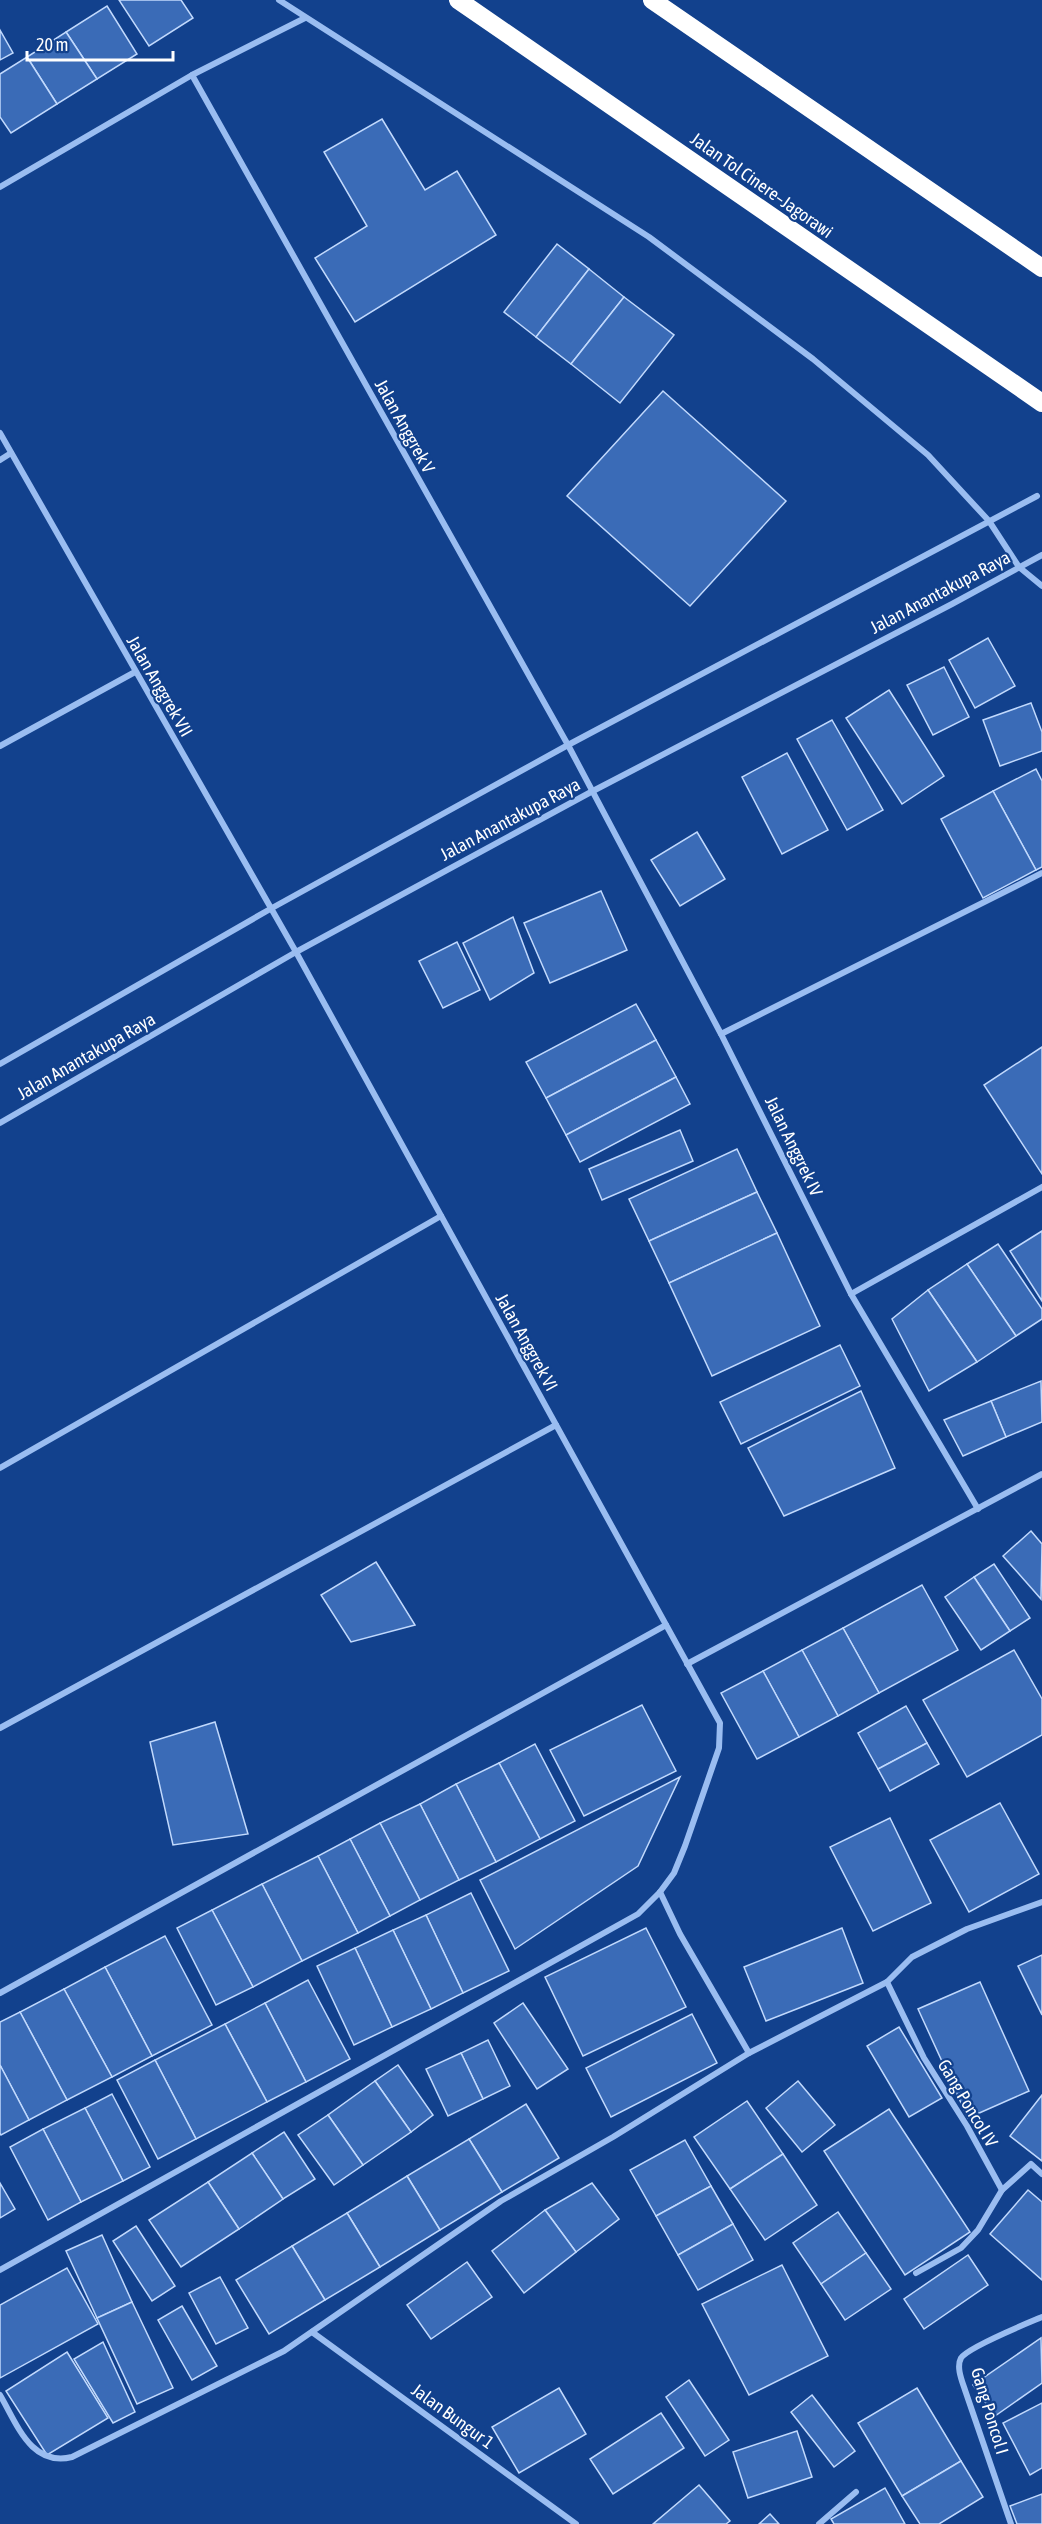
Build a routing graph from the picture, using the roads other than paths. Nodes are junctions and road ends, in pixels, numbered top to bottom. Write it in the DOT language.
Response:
graph roads {
  1 [pos="279,0"];
  2 [pos="458,0"];
  3 [pos="652,0"];
  4 [pos="306,18"];
  5 [pos="192,75"];
  6 [pos="0,187"];
  7 [pos="1042,268"];
  8 [pos="1042,404"];
  9 [pos="0,434"];
  10 [pos="11,453"];
  11 [pos="0,460"];
  12 [pos="1037,496"];
  13 [pos="989,521"];
  14 [pos="1042,555"];
  15 [pos="1019,567"];
  16 [pos="1042,586"];
  17 [pos="135,672"];
  18 [pos="568,745"];
  19 [pos="0,746"];
  20 [pos="591,792"];
  21 [pos="1042,873"];
  22 [pos="272,908"];
  23 [pos="296,952"];
  24 [pos="721,1034"];
  25 [pos="0,1064"];
  26 [pos="0,1123"];
  27 [pos="1042,1187"];
  28 [pos="441,1216"];
  29 [pos="851,1294"];
  30 [pos="556,1425"];
  31 [pos="0,1468"];
  32 [pos="1042,1474"];
  33 [pos="978,1509"];
  34 [pos="666,1625"];
  35 [pos="687,1664"];
  36 [pos="0,1728"];
  37 [pos="660,1892"];
  38 [pos="1042,1902"];
  39 [pos="887,1982"];
  40 [pos="0,1993"];
  41 [pos="749,2053"];
  42 [pos="1042,2174"];
  43 [pos="1002,2190"];
  44 [pos="0,2270"];
  45 [pos="916,2273"];
  46 [pos="1042,2317"];
  47 [pos="312,2332"];
  48 [pos="0,2395"];
  49 [pos="856,2492"];
  50 [pos="576,2524"];
  51 [pos="819,2524"];
  52 [pos="1011,2524"];
  1 -- 4 [label="street"];
  2 -- 8 [label="highway, Jalan Tol Cinere–Jagorawi"];
  3 -- 7 [label="highway"];
  4 -- 5 [label="street"];
  4 -- 13 [label="street"];
  5 -- 6 [label="street"];
  5 -- 18 [label="street, Jalan Anggrek V"];
  9 -- 10 [label="street, Jalan Anggrek VII"];
  10 -- 11 [label="street"];
  10 -- 17 [label="street, Jalan Anggrek VII"];
  12 -- 13 [label="street, Jalan Anantakupa Raya"];
  13 -- 15 [label="street"];
  13 -- 18 [label="street, Jalan Anantakupa Raya"];
  14 -- 15 [label="street, Jalan Anantakupa Raya"];
  15 -- 16 [label="street"];
  15 -- 20 [label="street, Jalan Anantakupa Raya"];
  17 -- 19 [label="street"];
  17 -- 22 [label="street, Jalan Anggrek VII"];
  18 -- 20 [label="street, Jalan Anggrek V"];
  18 -- 22 [label="street, Jalan Anantakupa Raya"];
  20 -- 23 [label="street, Jalan Anantakupa Raya"];
  20 -- 24 [label="street, Jalan Anggrek IV"];
  21 -- 24 [label="street"];
  22 -- 23 [label="street, Jalan Anggrek VII"];
  22 -- 25 [label="street, Jalan Anantakupa Raya"];
  23 -- 26 [label="street, Jalan Anantakupa Raya"];
  23 -- 28 [label="street, Jalan Anggrek VI"];
  24 -- 29 [label="street, Jalan Anggrek IV"];
  27 -- 29 [label="street"];
  28 -- 30 [label="street, Jalan Anggrek VI"];
  28 -- 31 [label="street"];
  29 -- 33 [label="street, Jalan Anggrek IV"];
  30 -- 34 [label="street, Jalan Anggrek VI"];
  30 -- 36 [label="street"];
  32 -- 33 [label="street"];
  33 -- 35 [label="street"];
  34 -- 35 [label="street, Jalan Anggrek VI"];
  34 -- 40 [label="street"];
  35 -- 37 [label="street, Jalan Anggrek VI"];
  37 -- 41 [label="street"];
  37 -- 44 [label="street"];
  38 -- 39 [label="street"];
  39 -- 41 [label="street"];
  39 -- 43 [label="street, Gang Poncol IV"];
  41 -- 47 [label="street"];
  42 -- 43 [label="street"];
  43 -- 45 [label="street"];
  46 -- 52 [label="street, Gang Poncol I"];
  47 -- 48 [label="street"];
  47 -- 50 [label="street, Jalan Bungur 1"];
  49 -- 51 [label="street"];
}
